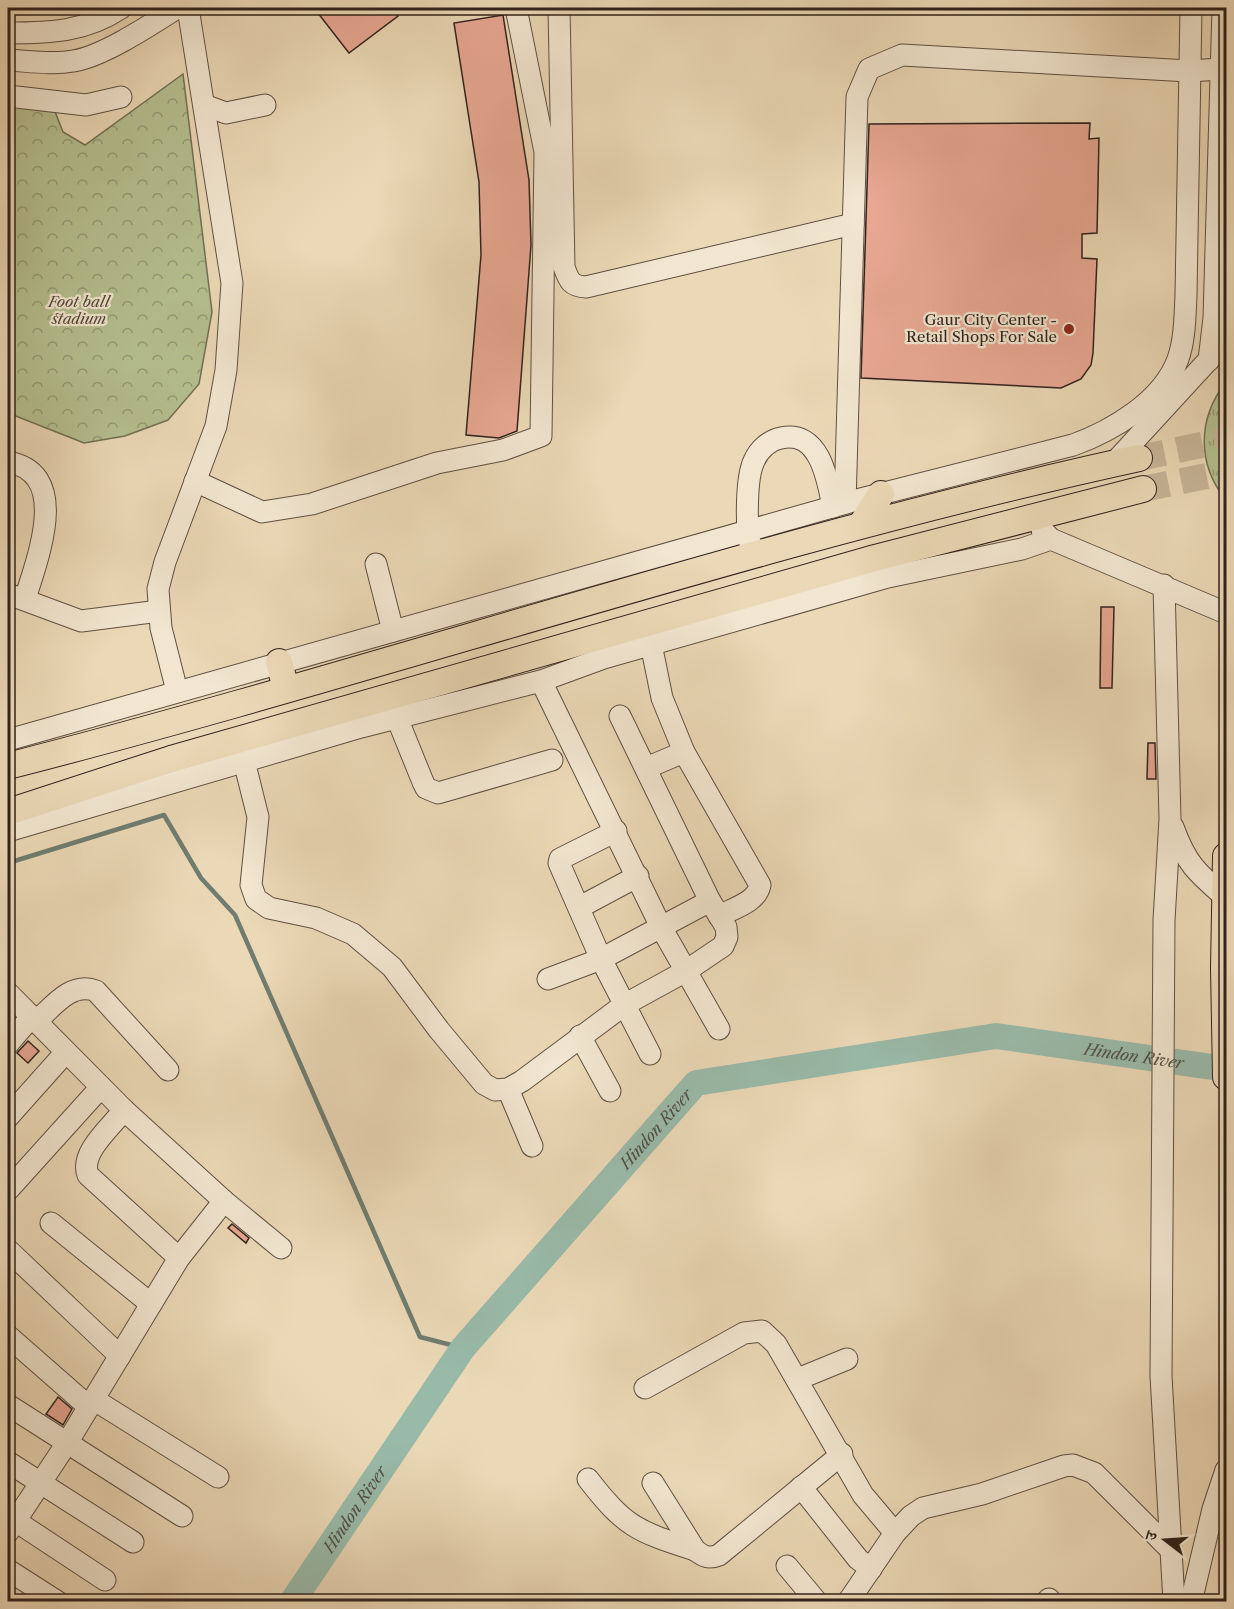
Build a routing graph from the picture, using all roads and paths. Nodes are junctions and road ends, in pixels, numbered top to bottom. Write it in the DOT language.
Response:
graph roads {
  1 [pos="121,8"];
  2 [pos="177,8"];
  3 [pos="188,8"];
  4 [pos="516,8"];
  5 [pos="559,8"];
  6 [pos="1191,8"];
  7 [pos="1222,8"];
  8 [pos="8,33"];
  9 [pos="8,60"];
  10 [pos="1221,69"];
  11 [pos="1189,71"];
  12 [pos="8,96"];
  13 [pos="121,97"];
  14 [pos="204,105"];
  15 [pos="266,105"];
  16 [pos="854,224"];
  17 [pos="1227,341"];
  18 [pos="1209,360"];
  19 [pos="1166,382"];
  20 [pos="1187,383"];
  21 [pos="1139,458"];
  22 [pos="8,462"];
  23 [pos="1113,464"];
  24 [pos="195,481"];
  25 [pos="1143,489"];
  26 [pos="881,494"];
  27 [pos="839,505"];
  28 [pos="1030,517"];
  29 [pos="861,525"];
  30 [pos="1051,539"];
  31 [pos="750,543"];
  32 [pos="376,564"];
  33 [pos="1164,585"];
  34 [pos="16,596"];
  35 [pos="159,611"];
  36 [pos="1227,614"];
  37 [pos="393,631"];
  38 [pos="651,644"];
  39 [pos="279,663"];
  40 [pos="541,681"];
  41 [pos="286,689"];
  42 [pos="177,691"];
  43 [pos="620,716"];
  44 [pos="397,718"];
  45 [pos="8,740"];
  46 [pos="684,752"];
  47 [pos="552,760"];
  48 [pos="244,761"];
  49 [pos="8,766"];
  50 [pos="646,768"];
  51 [pos="153,776"];
  52 [pos="121,785"];
  53 [pos="8,812"];
  54 [pos="1170,819"];
  55 [pos="8,831"];
  56 [pos="616,831"];
  57 [pos="1227,856"];
  58 [pos="638,876"];
  59 [pos="1225,897"];
  60 [pos="579,907"];
  61 [pos="715,909"];
  62 [pos="662,928"];
  63 [pos="601,959"];
  64 [pos="686,971"];
  65 [pos="548,979"];
  66 [pos="8,993"];
  67 [pos="624,1005"];
  68 [pos="34,1019"];
  69 [pos="719,1029"];
  70 [pos="580,1036"];
  71 [pos="8,1044"];
  72 [pos="66,1052"];
  73 [pos="650,1054"];
  74 [pos="168,1070"];
  75 [pos="1227,1077"];
  76 [pos="101,1087"];
  77 [pos="508,1089"];
  78 [pos="610,1091"];
  79 [pos="124,1110"];
  80 [pos="8,1117"];
  81 [pos="532,1146"];
  82 [pos="8,1190"];
  83 [pos="224,1201"];
  84 [pos="51,1223"];
  85 [pos="281,1248"];
  86 [pos="8,1250"];
  87 [pos="179,1258"];
  88 [pos="150,1304"];
  89 [pos="8,1336"];
  90 [pos="120,1356"];
  91 [pos="847,1359"];
  92 [pos="798,1379"];
  93 [pos="645,1388"];
  94 [pos="91,1403"];
  95 [pos="8,1405"];
  96 [pos="67,1443"];
  97 [pos="842,1454"];
  98 [pos="8,1462"];
  99 [pos="1227,1470"];
  100 [pos="218,1477"];
  101 [pos="588,1479"];
  102 [pos="40,1483"];
  103 [pos="653,1483"];
  104 [pos="801,1487"];
  105 [pos="182,1516"];
  106 [pos="10,1523"];
  107 [pos="895,1533"];
  108 [pos="133,1542"];
  109 [pos="1170,1549"];
  110 [pos="695,1550"];
  111 [pos="787,1566"];
  112 [pos="871,1569"];
  113 [pos="8,1570"];
  114 [pos="105,1580"];
  115 [pos="58,1602"];
  116 [pos="817,1602"];
  117 [pos="848,1602"];
  118 [pos="1174,1602"];
  119 [pos="1191,1602"];
  1 -- 8 [label="street"];
  2 -- 9 [label="street"];
  3 -- 14 [label="street"];
  4 -- 24 [label="street"];
  5 -- 16 [label="street"];
  6 -- 11 [label="street"];
  7 -- 10 [label="street"];
  10 -- 11 [label="street"];
  10 -- 18 [label="street"];
  11 -- 16 [label="street"];
  11 -- 19 [label="street"];
  12 -- 13 [label="street"];
  14 -- 15 [label="street"];
  14 -- 24 [label="street"];
  16 -- 27 [label="street"];
  17 -- 18 [label="street"];
  18 -- 20 [label="street"];
  19 -- 20 [label="street"];
  19 -- 26 [label="street"];
  20 -- 23 [label="street"];
  21 -- 23 [label="main road"];
  22 -- 34 [label="street"];
  23 -- 29 [label="main road"];
  24 -- 35 [label="street"];
  25 -- 28 [label="main road"];
  26 -- 27 [label="street"];
  26 -- 29 [label="main road"];
  27 -- 31 [label="street"];
  27 -- 31 [label="street"];
  28 -- 30 [label="street"];
  28 -- 51 [label="main road"];
  29 -- 31 [label="main road"];
  30 -- 33 [label="street"];
  30 -- 38 [label="street"];
  31 -- 37 [label="street"];
  31 -- 41 [label="main road"];
  32 -- 37 [label="street"];
  33 -- 36 [label="street"];
  33 -- 54 [label="street"];
  34 -- 35 [label="street"];
  35 -- 42 [label="street"];
  37 -- 39 [label="street"];
  38 -- 40 [label="street"];
  38 -- 46 [label="street"];
  39 -- 41 [label="main road"];
  39 -- 42 [label="street"];
  40 -- 44 [label="street"];
  40 -- 56 [label="street"];
  41 -- 49 [label="main road"];
  42 -- 45 [label="street"];
  43 -- 50 [label="street"];
  44 -- 47 [label="street"];
  44 -- 48 [label="street"];
  46 -- 50 [label="street"];
  46 -- 61 [label="street"];
  48 -- 51 [label="street"];
  48 -- 77 [label="street"];
  50 -- 61 [label="street"];
  51 -- 52 [label="main road"];
  52 -- 53 [label="main road"];
  52 -- 55 [label="street"];
  54 -- 59 [label="street"];
  54 -- 109 [label="street"];
  56 -- 58 [label="street"];
  56 -- 60 [label="street"];
  57 -- 59 [label="main road"];
  58 -- 60 [label="street"];
  58 -- 62 [label="street"];
  59 -- 75 [label="main road"];
  60 -- 63 [label="street"];
  61 -- 62 [label="street"];
  61 -- 64 [label="street"];
  62 -- 63 [label="street"];
  62 -- 64 [label="street"];
  63 -- 65 [label="street"];
  63 -- 67 [label="street"];
  64 -- 67 [label="street"];
  64 -- 69 [label="street"];
  66 -- 68 [label="street"];
  67 -- 70 [label="street"];
  67 -- 73 [label="street"];
  68 -- 71 [label="street"];
  68 -- 72 [label="street"];
  68 -- 74 [label="street"];
  70 -- 77 [label="street"];
  70 -- 78 [label="street"];
  72 -- 76 [label="street"];
  72 -- 80 [label="street"];
  76 -- 79 [label="street"];
  76 -- 82 [label="street"];
  77 -- 81 [label="street"];
  79 -- 83 [label="street"];
  79 -- 87 [label="street"];
  83 -- 85 [label="street"];
  83 -- 87 [label="street"];
  84 -- 88 [label="street"];
  86 -- 90 [label="street"];
  87 -- 88 [label="street"];
  88 -- 90 [label="street"];
  89 -- 94 [label="street"];
  90 -- 94 [label="street"];
  91 -- 92 [label="street"];
  92 -- 93 [label="street"];
  92 -- 97 [label="street"];
  94 -- 96 [label="street"];
  94 -- 100 [label="street"];
  95 -- 96 [label="street"];
  96 -- 102 [label="street"];
  96 -- 105 [label="street"];
  97 -- 104 [label="street"];
  97 -- 107 [label="street"];
  98 -- 102 [label="street"];
  99 -- 119 [label="street"];
  101 -- 110 [label="street"];
  102 -- 106 [label="street"];
  102 -- 108 [label="street"];
  103 -- 110 [label="street"];
  104 -- 110 [label="street"];
  104 -- 112 [label="street"];
  106 -- 114 [label="street"];
  107 -- 109 [label="street"];
  107 -- 112 [label="street"];
  109 -- 118 [label="street"];
  111 -- 116 [label="street"];
  112 -- 117 [label="street"];
  113 -- 115 [label="street"];
}
